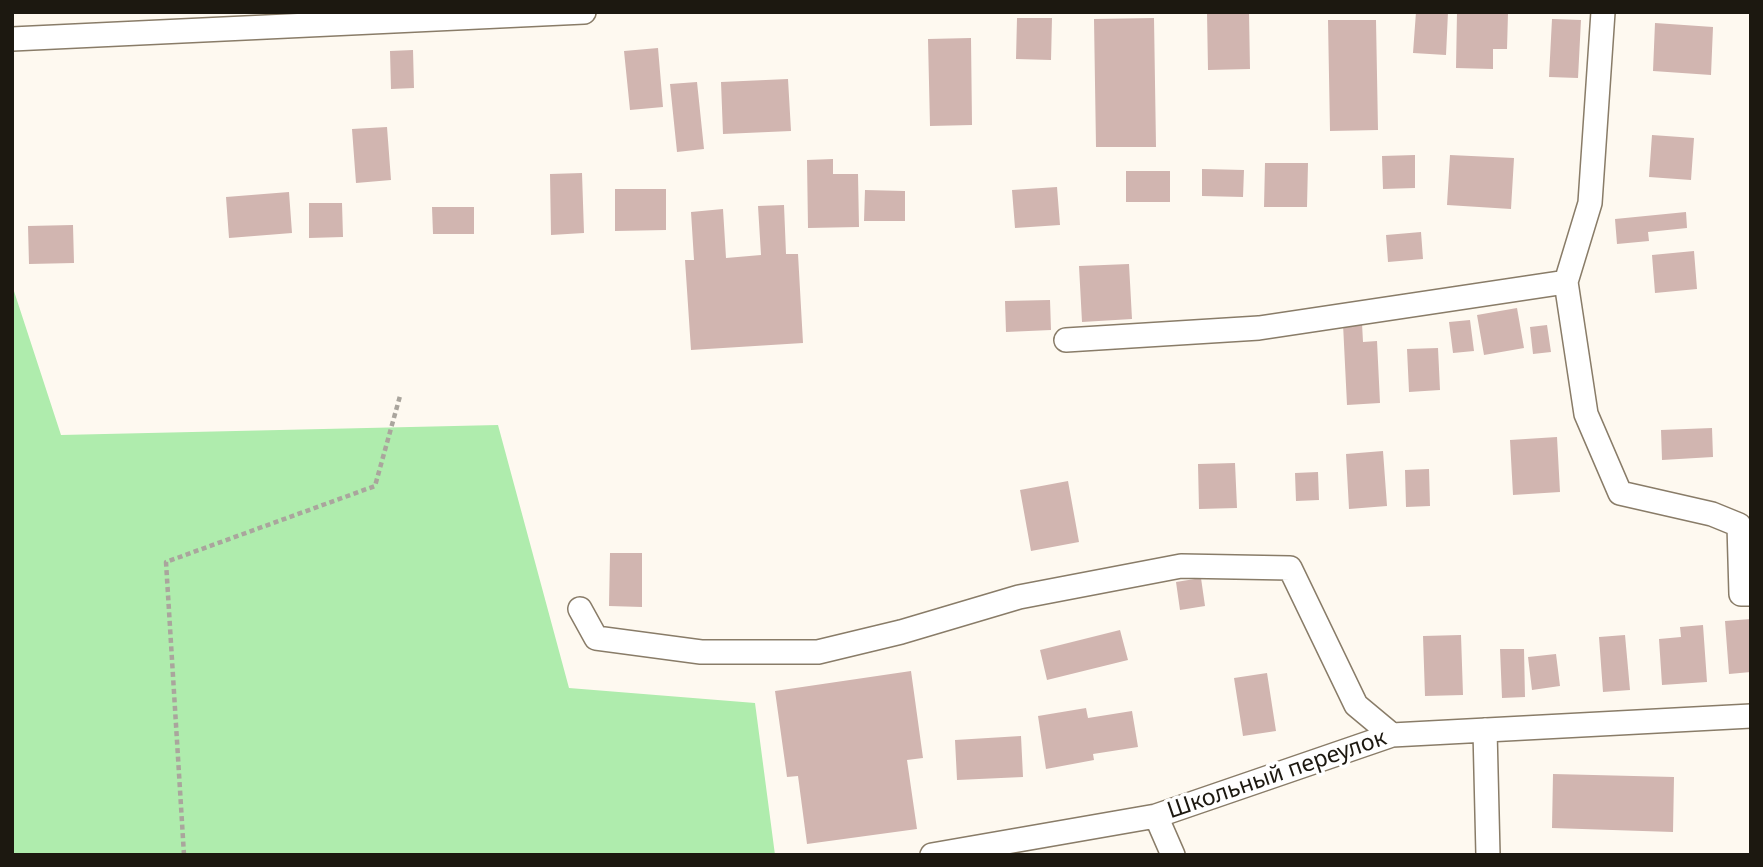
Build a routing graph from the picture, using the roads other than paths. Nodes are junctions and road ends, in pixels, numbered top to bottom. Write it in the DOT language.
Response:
graph roads {
  1 [pos="584,12"];
  2 [pos="1603,12"];
  3 [pos="12,39"];
  4 [pos="1566,282"];
  5 [pos="1066,340"];
  6 [pos="1751,594"];
  7 [pos="580,609"];
  8 [pos="1751,716"];
  9 [pos="1485,730"];
  10 [pos="1392,735"];
  11 [pos="1156,816"];
  12 [pos="1019,847"];
  13 [pos="932,855"];
  14 [pos="1173,855"];
  15 [pos="1488,855"];
  1 -- 3 [label="street"];
  2 -- 4 [label="street"];
  4 -- 5 [label="street"];
  4 -- 6 [label="street"];
  7 -- 10 [label="street"];
  8 -- 9 [label="street, Школьный переулок"];
  9 -- 10 [label="street, Школьный переулок"];
  9 -- 15 [label="street"];
  10 -- 11 [label="street, Школьный переулок"];
  11 -- 12 [label="street, Школьный переулок"];
  11 -- 14 [label="street"];
  12 -- 13 [label="street, Школьный переулок"];
}
